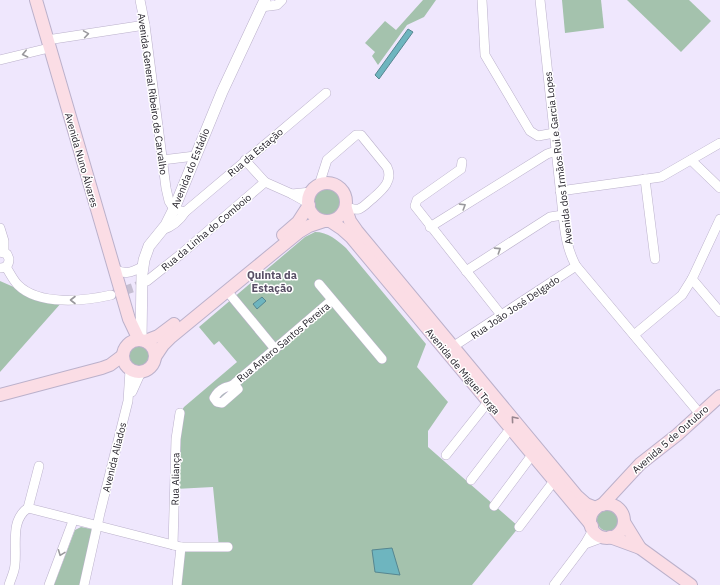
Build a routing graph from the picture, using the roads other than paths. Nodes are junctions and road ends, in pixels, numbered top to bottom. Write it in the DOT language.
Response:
graph roads {
  1 [pos="36,0"];
  2 [pos="140,0"];
  3 [pos="282,0"];
  4 [pos="482,0"];
  5 [pos="540,0"];
  6 [pos="263,4"];
  7 [pos="145,25"];
  8 [pos="48,44"];
  9 [pos="0,60"];
  10 [pos="326,93"];
  11 [pos="554,133"];
  12 [pos="720,143"];
  13 [pos="556,152"];
  14 [pos="195,156"];
  15 [pos="162,160"];
  16 [pos="246,160"];
  17 [pos="691,160"];
  18 [pos="462,162"];
  19 [pos="645,179"];
  20 [pos="265,182"];
  21 [pos="166,188"];
  22 [pos="720,188"];
  23 [pos="180,191"];
  24 [pos="560,191"];
  25 [pos="312,196"];
  26 [pos="346,208"];
  27 [pos="174,209"];
  28 [pos="185,212"];
  29 [pos="563,214"];
  30 [pos="720,219"];
  31 [pos="327,221"];
  32 [pos="430,227"];
  33 [pos="0,228"];
  34 [pos="162,230"];
  35 [pos="2,252"];
  36 [pos="656,259"];
  37 [pos="142,266"];
  38 [pos="576,266"];
  39 [pos="3,268"];
  40 [pos="114,268"];
  41 [pos="466,271"];
  42 [pos="692,279"];
  43 [pos="147,281"];
  44 [pos="319,284"];
  45 [pos="227,291"];
  46 [pos="112,295"];
  47 [pos="332,300"];
  48 [pos="720,312"];
  49 [pos="502,316"];
  50 [pos="634,335"];
  51 [pos="139,341"];
  52 [pos="454,346"];
  53 [pos="275,348"];
  54 [pos="155,357"];
  55 [pos="382,359"];
  56 [pos="130,366"];
  57 [pos="234,384"];
  58 [pos="0,395"];
  59 [pos="720,396"];
  60 [pos="488,402"];
  61 [pos="180,413"];
  62 [pos="700,414"];
  63 [pos="510,428"];
  64 [pos="532,455"];
  65 [pos="446,456"];
  66 [pos="39,466"];
  67 [pos="471,480"];
  68 [pos="554,481"];
  69 [pos="622,484"];
  70 [pos="494,506"];
  71 [pos="599,507"];
  72 [pos="28,508"];
  73 [pos="100,513"];
  74 [pos="623,517"];
  75 [pos="73,520"];
  76 [pos="88,524"];
  77 [pos="98,526"];
  78 [pos="519,527"];
  79 [pos="593,528"];
  80 [pos="607,537"];
  81 [pos="585,544"];
  82 [pos="177,546"];
  83 [pos="228,547"];
  84 [pos="640,548"];
  85 [pos="9,585"];
  86 [pos="49,585"];
  87 [pos="84,585"];
  88 [pos="177,585"];
  89 [pos="554,585"];
  90 [pos="691,585"];
  1 -- 8 [label="main road, Avenida Nuno Álvares"];
  2 -- 7 [label="street, Avenida General Ribeiro de Carvalho"];
  3 -- 6 [label="street"];
  4 -- 11 [label="street"];
  5 -- 11 [label="street, Avenida dos Irmãos Rui e Garcia Lopes"];
  6 -- 14 [label="street, Avenida do Estádio"];
  8 -- 7 [label="street, one-way"];
  7 -- 15 [label="street, Avenida General Ribeiro de Carvalho"];
  8 -- 9 [label="street, one-way"];
  8 -- 40 [label="main road, Avenida Nuno Álvares"];
  10 -- 16 [label="street, Rua da Estação"];
  11 -- 13 [label="street, Avenida dos Irmãos Rui e Garcia Lopes"];
  12 -- 17 [label="street"];
  13 -- 24 [label="street, Avenida dos Irmãos Rui e Garcia Lopes"];
  32 -- 13 [label="street, one-way"];
  14 -- 15 [label="street"];
  14 -- 23 [label="street, Avenida do Estádio"];
  15 -- 21 [label="street, Avenida General Ribeiro de Carvalho"];
  16 -- 20 [label="street"];
  16 -- 28 [label="street, Rua da Estação"];
  17 -- 19 [label="street"];
  17 -- 22 [label="street"];
  18 -- 32 [label="street"];
  19 -- 24 [label="street"];
  19 -- 36 [label="street"];
  20 -- 25 [label="street"];
  20 -- 43 [label="street, Rua da Linha do Comboio"];
  21 -- 23 [label="street, Avenida General Ribeiro de Carvalho"];
  21 -- 27 [label="street, Avenida General Ribeiro de Carvalho"];
  23 -- 27 [label="street, Avenida do Estádio"];
  24 -- 29 [label="street, Avenida dos Irmãos Rui e Garcia Lopes"];
  25 -- 26 [label="main road"];
  25 -- 26 [label="street"];
  25 -- 31 [label="main road"];
  25 -- 51 [label="main road"];
  26 -- 31 [label="main road"];
  26 -- 52 [label="main road, Avenida de Miguel Torga"];
  27 -- 28 [label="street"];
  27 -- 34 [label="street, Avenida do Estádio"];
  28 -- 34 [label="street, Rua da Estação"];
  29 -- 38 [label="street, Avenida dos Irmãos Rui e Garcia Lopes"];
  41 -- 29 [label="street, one-way"];
  30 -- 42 [label="street"];
  31 -- 45 [label="main road"];
  31 -- 60 [label="main road, Avenida de Miguel Torga"];
  32 -- 41 [label="street"];
  33 -- 35 [label="street"];
  34 -- 37 [label="street, Avenida do Estádio"];
  35 -- 39 [label="street"];
  37 -- 40 [label="street"];
  37 -- 51 [label="street, Avenida do Estádio"];
  38 -- 49 [label="street, Rua João José Delgado"];
  38 -- 50 [label="street, Avenida dos Irmãos Rui e Garcia Lopes"];
  46 -- 39 [label="street, one-way"];
  40 -- 51 [label="main road, Avenida Nuno Álvares"];
  41 -- 49 [label="street"];
  42 -- 48 [label="street"];
  42 -- 50 [label="street"];
  44 -- 47 [label="street"];
  45 -- 53 [label="street"];
  45 -- 54 [label="main road"];
  47 -- 53 [label="street, Rua Antero Santos Pereira"];
  47 -- 55 [label="street"];
  49 -- 52 [label="street, Rua João José Delgado"];
  50 -- 62 [label="street, Avenida dos Irmãos Rui e Garcia Lopes"];
  51 -- 54 [label="main road"];
  51 -- 56 [label="main road"];
  71 -- 52 [label="main road, Avenida de Miguel Torga, one-way"];
  53 -- 57 [label="street, Rua Antero Santos Pereira"];
  54 -- 56 [label="main road"];
  56 -- 58 [label="main road"];
  56 -- 73 [label="street, Avenida Aliados"];
  59 -- 62 [label="main road, Avenida 5 de Outubro"];
  60 -- 63 [label="main road, Avenida de Miguel Torga"];
  60 -- 65 [label="street"];
  61 -- 82 [label="street, Rua Aliança"];
  62 -- 69 [label="main road, Avenida 5 de Outubro"];
  63 -- 64 [label="main road, Avenida de Miguel Torga"];
  63 -- 67 [label="street"];
  64 -- 68 [label="main road, Avenida de Miguel Torga"];
  64 -- 70 [label="street"];
  66 -- 72 [label="street"];
  68 -- 78 [label="street"];
  68 -- 79 [label="main road, Avenida de Miguel Torga"];
  69 -- 71 [label="main road, Avenida 5 de Outubro"];
  69 -- 74 [label="main road"];
  71 -- 74 [label="main road"];
  71 -- 79 [label="main road"];
  72 -- 75 [label="street"];
  72 -- 85 [label="street"];
  73 -- 76 [label="street"];
  73 -- 77 [label="street, Avenida Aliados"];
  74 -- 80 [label="main road"];
  74 -- 84 [label="main road"];
  75 -- 76 [label="street"];
  75 -- 86 [label="street, one-way"];
  76 -- 77 [label="street"];
  77 -- 82 [label="street"];
  77 -- 87 [label="street, Avenida Aliados"];
  79 -- 80 [label="main road"];
  79 -- 81 [label="street"];
  80 -- 81 [label="street"];
  80 -- 84 [label="main road"];
  81 -- 89 [label="street"];
  82 -- 83 [label="street"];
  82 -- 88 [label="street, Rua Aliança"];
  84 -- 90 [label="main road"];
}
